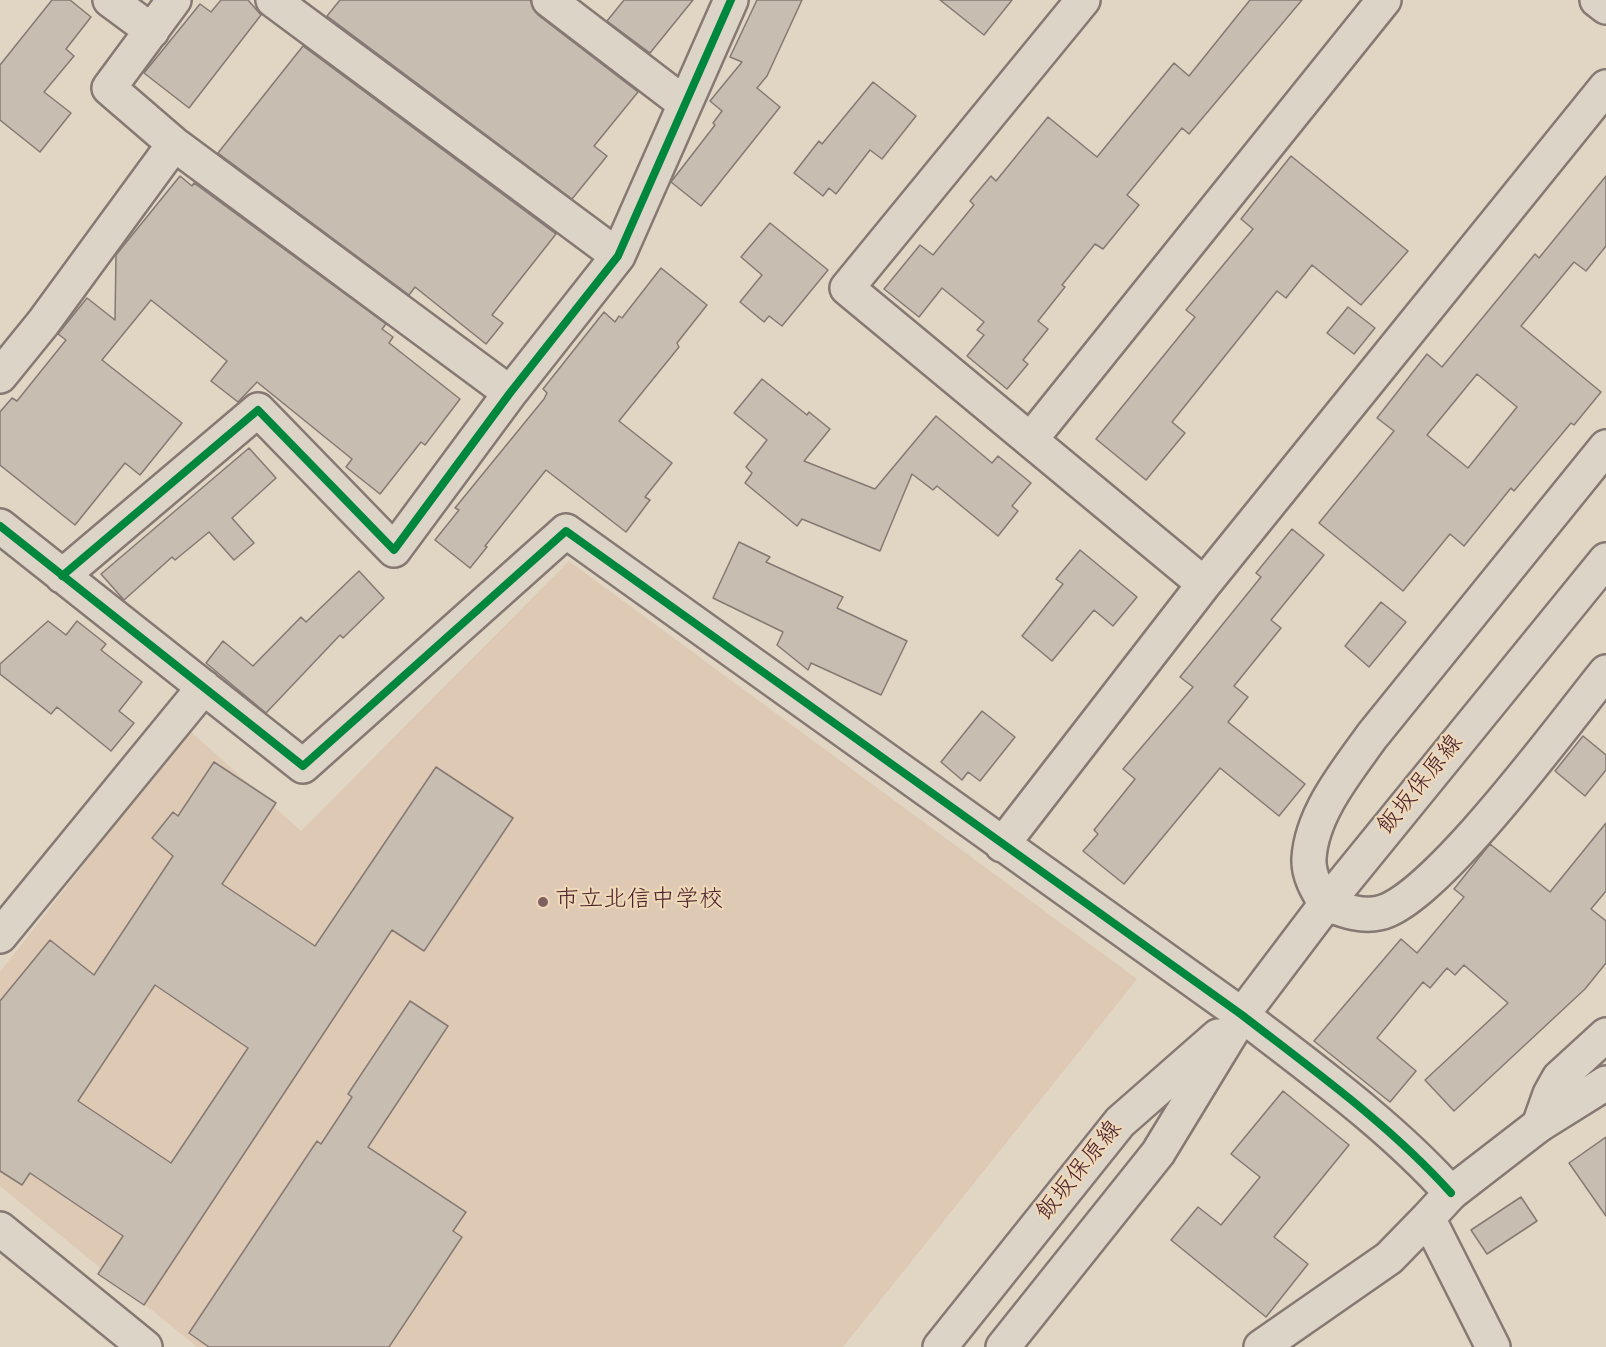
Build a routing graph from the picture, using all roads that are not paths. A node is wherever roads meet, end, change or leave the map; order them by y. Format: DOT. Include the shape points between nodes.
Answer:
graph roads {
  1 [pos="110,0"];
  2 [pos="174,0"];
  3 [pos="273,0"];
  4 [pos="549,0"];
  5 [pos="731,0"];
  6 [pos="1083,0"];
  7 [pos="1384,0"];
  8 [pos="1597,0"];
  9 [pos="1606,8"];
  10 [pos="152,31"];
  11 [pos="1606,87"];
  12 [pos="685,104"];
  13 [pos="174,144"];
  14 [pos="618,256"];
  15 [pos="0,376"];
  16 [pos="510,393"];
  17 [pos="1031,439"];
  18 [pos="1606,447"];
  19 [pos="0,526"];
  20 [pos="1606,560"];
  21 [pos="62,576"];
  22 [pos="1204,584"];
  23 [pos="1606,672"];
  24 [pos="204,687"];
  25 [pos="1002,845"];
  26 [pos="1326,904"];
  27 [pos="0,936"];
  28 [pos="1242,1015"];
  29 [pos="1606,1035"];
  30 [pos="1606,1083"];
  31 [pos="1539,1125"];
  32 [pos="1451,1192"];
  33 [pos="1428,1218"];
  34 [pos="0,1229"];
  35 [pos="145,1347"];
  36 [pos="940,1347"];
  37 [pos="1003,1347"];
  38 [pos="1261,1347"];
  39 [pos="1492,1347"];
  1 -- 10 [label="street"];
  2 -- 10 [label="street"];
  3 -- 14 [label="street"];
  4 -- 12 [label="street"];
  5 -- 12 [label="street"];
  6 -- 17 [label="street" via="848,288"];
  7 -- 17 [label="street"];
  8 -- 9 [label="street"];
  10 -- 13 [label="street" via="109,88"];
  11 -- 22 [label="street"];
  12 -- 14 [label="street"];
  13 -- 15 [label="street"];
  13 -- 16 [label="street"];
  14 -- 16 [label="street"];
  16 -- 21 [label="street" via="394,550 258,410"];
  17 -- 22 [label="street"];
  18 -- 26 [label="street" via="1343,777 1313,837 1309,859 1316,888"];
  19 -- 21 [label="street"];
  20 -- 26 [label="street, 飯坂保原線"];
  21 -- 24 [label="street"];
  22 -- 25 [label="street"];
  23 -- 26 [label="street" via="1476,831 1420,890 1381,913 1365,915"];
  24 -- 25 [label="street" via="303,766 566,531"];
  24 -- 27 [label="street"];
  25 -- 28 [label="street"];
  26 -- 28 [label="street, 飯坂保原線"];
  28 -- 32 [label="street" via="1335,1087"];
  28 -- 36 [label="street, 飯坂保原線" via="1120,1122"];
  28 -- 37 [label="street, 飯坂保原線" via="1158,1153"];
  29 -- 31 [label="street" via="1559,1078"];
  30 -- 31 [label="street"];
  31 -- 32 [label="street"];
  32 -- 33 [label="street"];
  33 -- 38 [label="street" via="1389,1258"];
  33 -- 39 [label="street"];
  34 -- 35 [label="street"];
}
